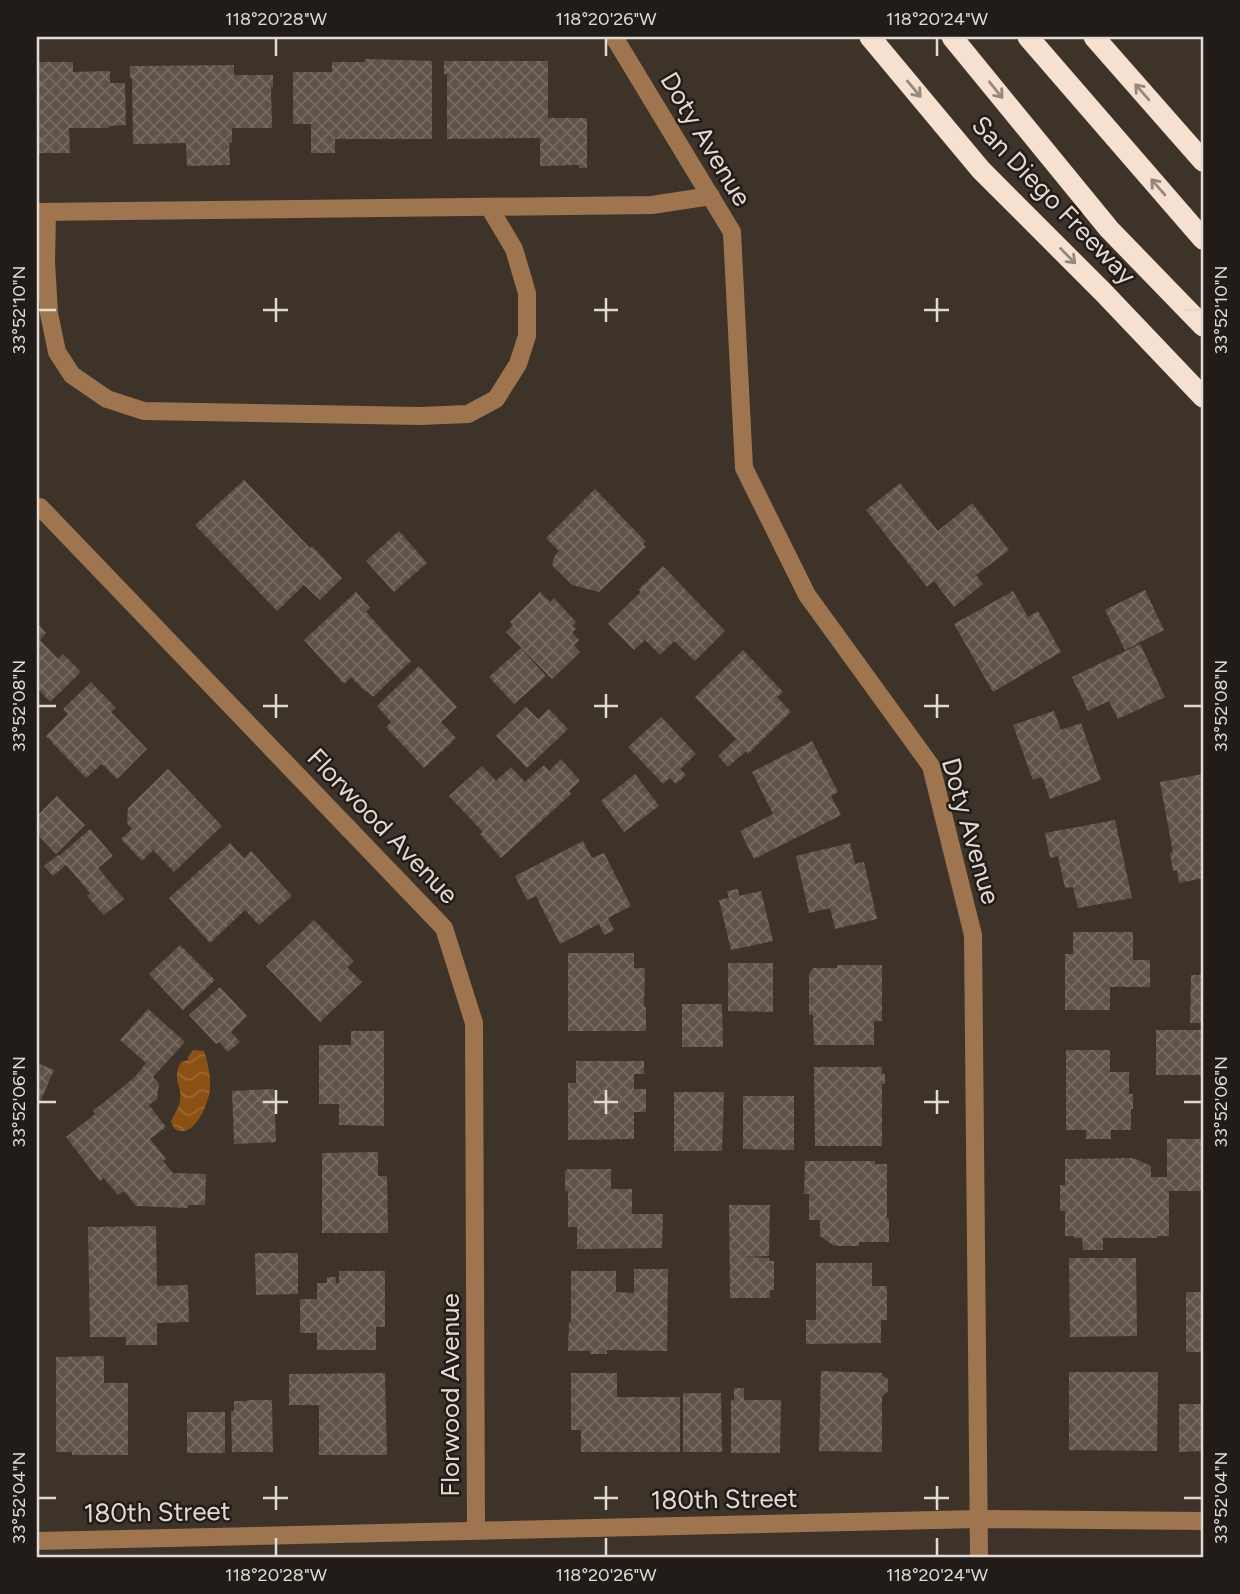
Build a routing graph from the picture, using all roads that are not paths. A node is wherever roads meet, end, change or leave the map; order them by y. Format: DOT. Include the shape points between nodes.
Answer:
graph roads {
  1 [pos="614,37"];
  2 [pos="870,37"];
  3 [pos="952,37"];
  4 [pos="1028,37"];
  5 [pos="1094,37"];
  6 [pos="1203,161"];
  7 [pos="711,196"];
  8 [pos="489,207"];
  9 [pos="42,212"];
  10 [pos="1203,239"];
  11 [pos="1203,326"];
  12 [pos="1203,397"];
  13 [pos="37,507"];
  14 [pos="979,1519"];
  15 [pos="1203,1521"];
  16 [pos="476,1530"];
  17 [pos="37,1542"];
  18 [pos="979,1557"];
  1 -- 7 [label="street, Doty Avenue"];
  2 -- 12 [label="highway, San Diego Freeway, one-way" via="981,170"];
  3 -- 11 [label="highway, one-way" via="1109,229"];
  10 -- 4 [label="highway, one-way"];
  6 -- 5 [label="highway, one-way"];
  7 -- 8 [label="street" via="652,205"];
  7 -- 14 [label="street, Doty Avenue" via="732,232 744,468 807,595 931,766 974,935"];
  8 -- 9 [label="street"];
  8 -- 9 [label="street" via="514,249 527,293 527,337 518,364 496,399 468,414 420,416 144,411 107,399 72,375 57,352 49,313"];
  13 -- 16 [label="street, Florwood Avenue" via="444,928 474,1023"];
  14 -- 15 [label="street, 180th Street"];
  14 -- 16 [label="street, 180th Street"];
  14 -- 18 [label="street, Doty Avenue"];
  16 -- 17 [label="street, 180th Street"];
}
